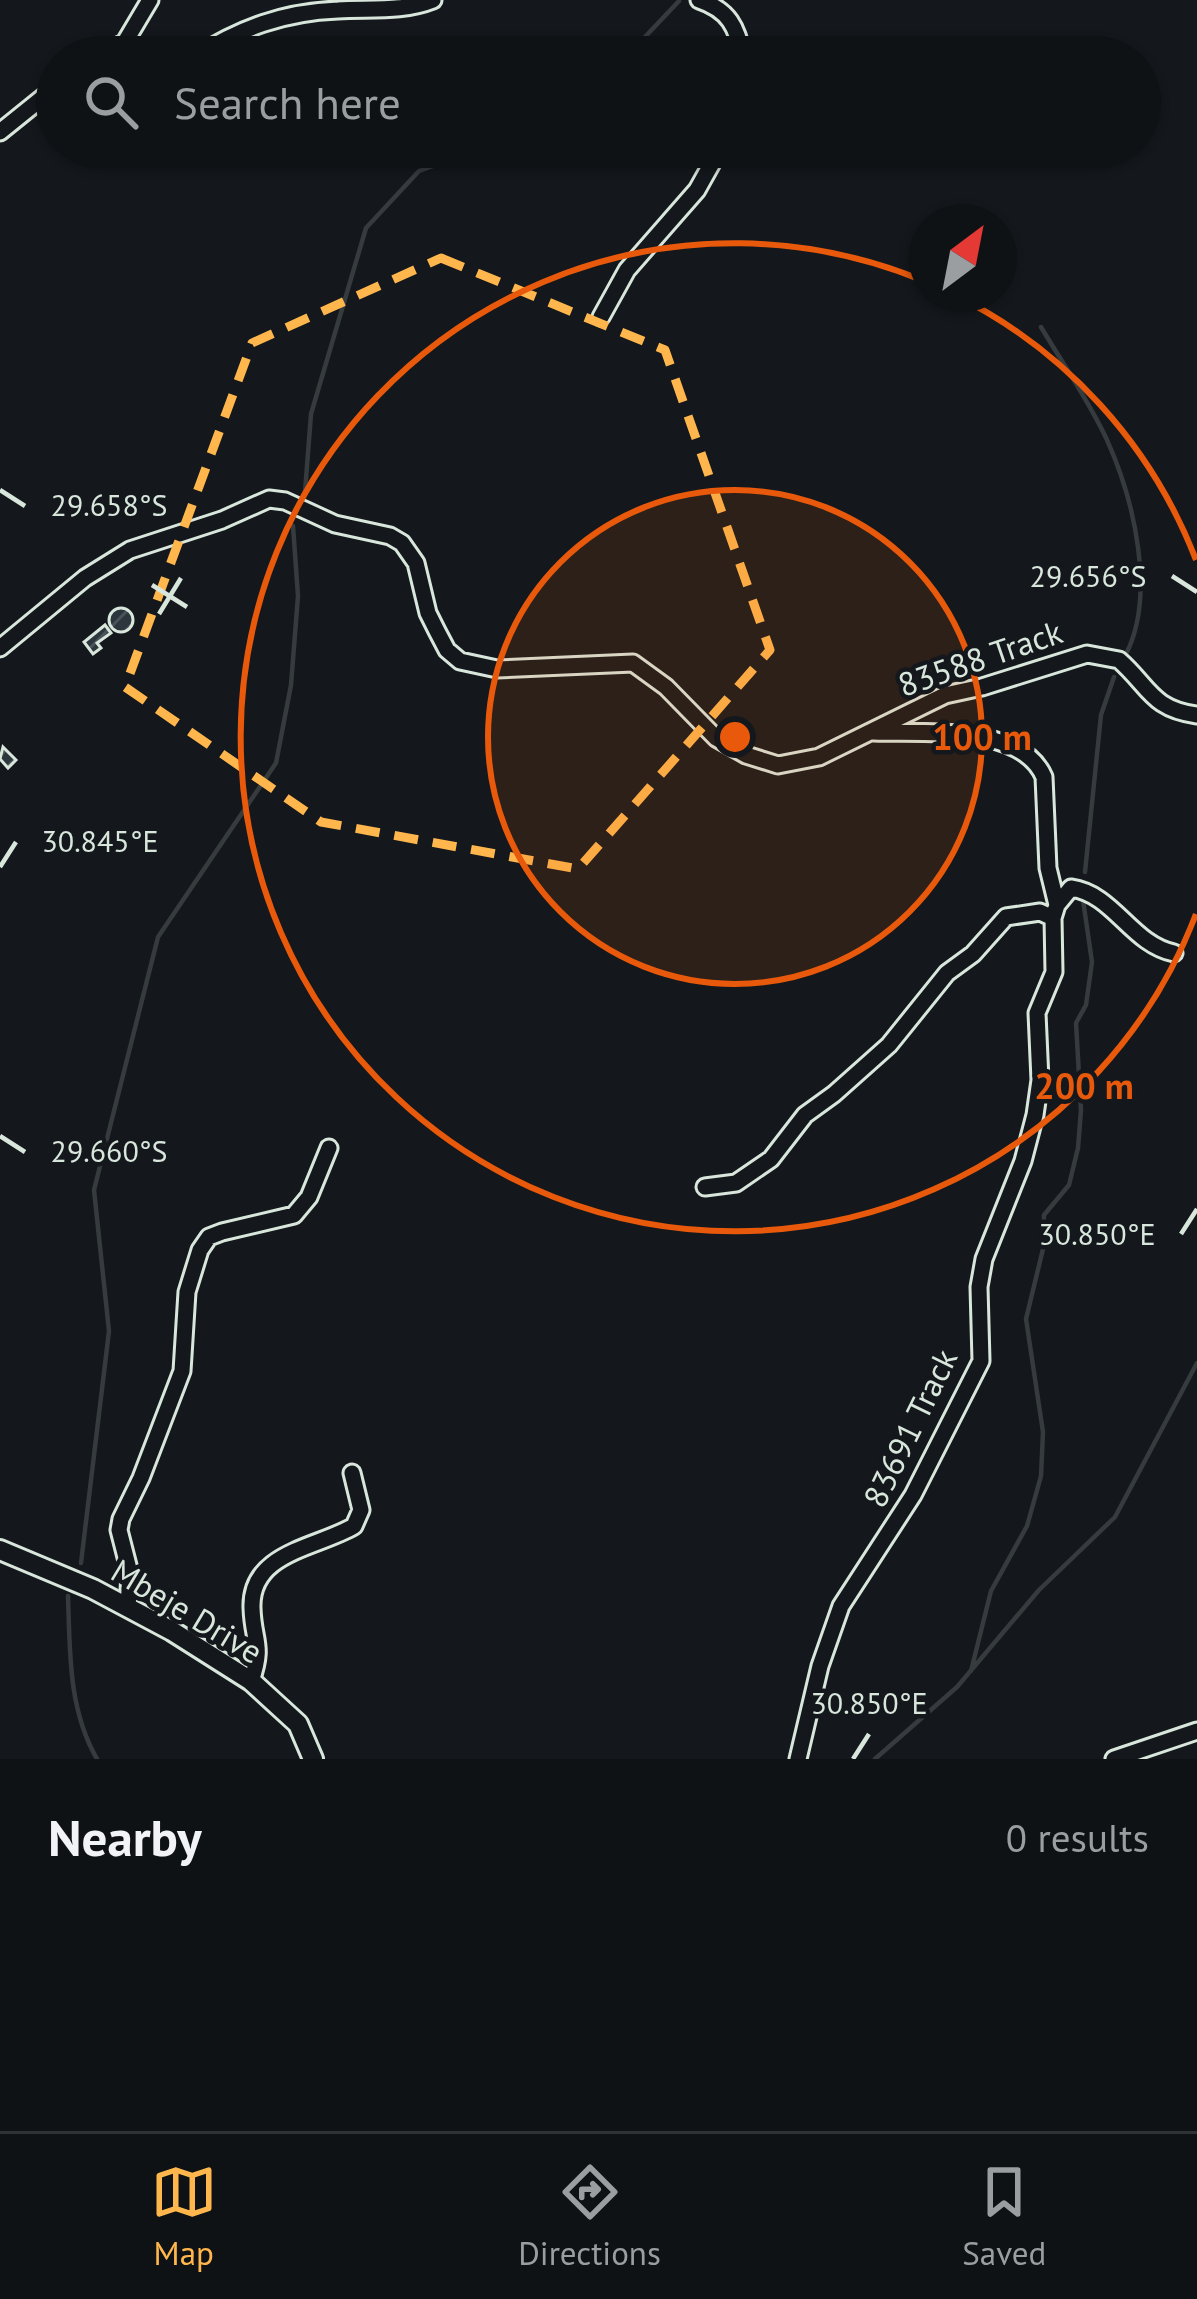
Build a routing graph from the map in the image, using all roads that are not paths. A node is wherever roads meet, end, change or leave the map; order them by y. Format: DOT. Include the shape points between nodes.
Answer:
graph roads {
  1 [pos="150,0"];
  2 [pos="433,0"];
  3 [pos="699,0"];
  4 [pos="133,36"];
  5 [pos="227,36"];
  6 [pos="739,36"];
  7 [pos="36,103"];
  8 [pos="0,133"];
  9 [pos="709,168"];
  10 [pos="601,317"];
  11 [pos="0,648"];
  12 [pos="1197,715"];
  13 [pos="872,732"];
  14 [pos="1055,912"];
  15 [pos="1174,952"];
  16 [pos="329,1148"];
  17 [pos="704,1187"];
  18 [pos="352,1473"];
  19 [pos="0,1550"];
  20 [pos="128,1608"];
  21 [pos="251,1681"];
  22 [pos="1197,1731"];
  23 [pos="314,1759"];
  24 [pos="798,1759"];
  25 [pos="1114,1759"];
  1 -- 4 [label="street"];
  2 -- 5 [label="street" via="260,22"];
  3 -- 6 [label="street" via="728,15"];
  7 -- 8 [label="street"];
  9 -- 10 [label="street" via="627,270"];
  11 -- 13 [label="street, 83588 Track" via="130,550 269,499 402,543 436,631 460,661 497,669 633,663 716,738 778,764 819,758"];
  12 -- 13 [label="street, 83588 Track" via="1161,704 1119,660 1087,654 926,701"];
  13 -- 14 [label="street, 83691 Track" via="1005,742 1039,764"];
  14 -- 15 [label="street" via="1070,889 1089,891 1150,945"];
  14 -- 17 [label="street" via="1006,917 947,973 889,1046 805,1114 771,1159 736,1183"];
  14 -- 24 [label="street, 83691 Track" via="1054,972 1036,1012 1035,1115 979,1287 981,1361 904,1512 841,1606"];
  16 -- 20 [label="street" via="294,1214 222,1232 200,1250 182,1371 121,1520"];
  18 -- 21 [label="street" via="361,1510 354,1526 274,1561 256,1580 260,1647"];
  19 -- 20 [label="street, Mbeje Drive"];
  20 -- 21 [label="street, Mbeje Drive"];
  21 -- 23 [label="street, Mbeje Drive" via="298,1724"];
  22 -- 25 [label="street"];
}
